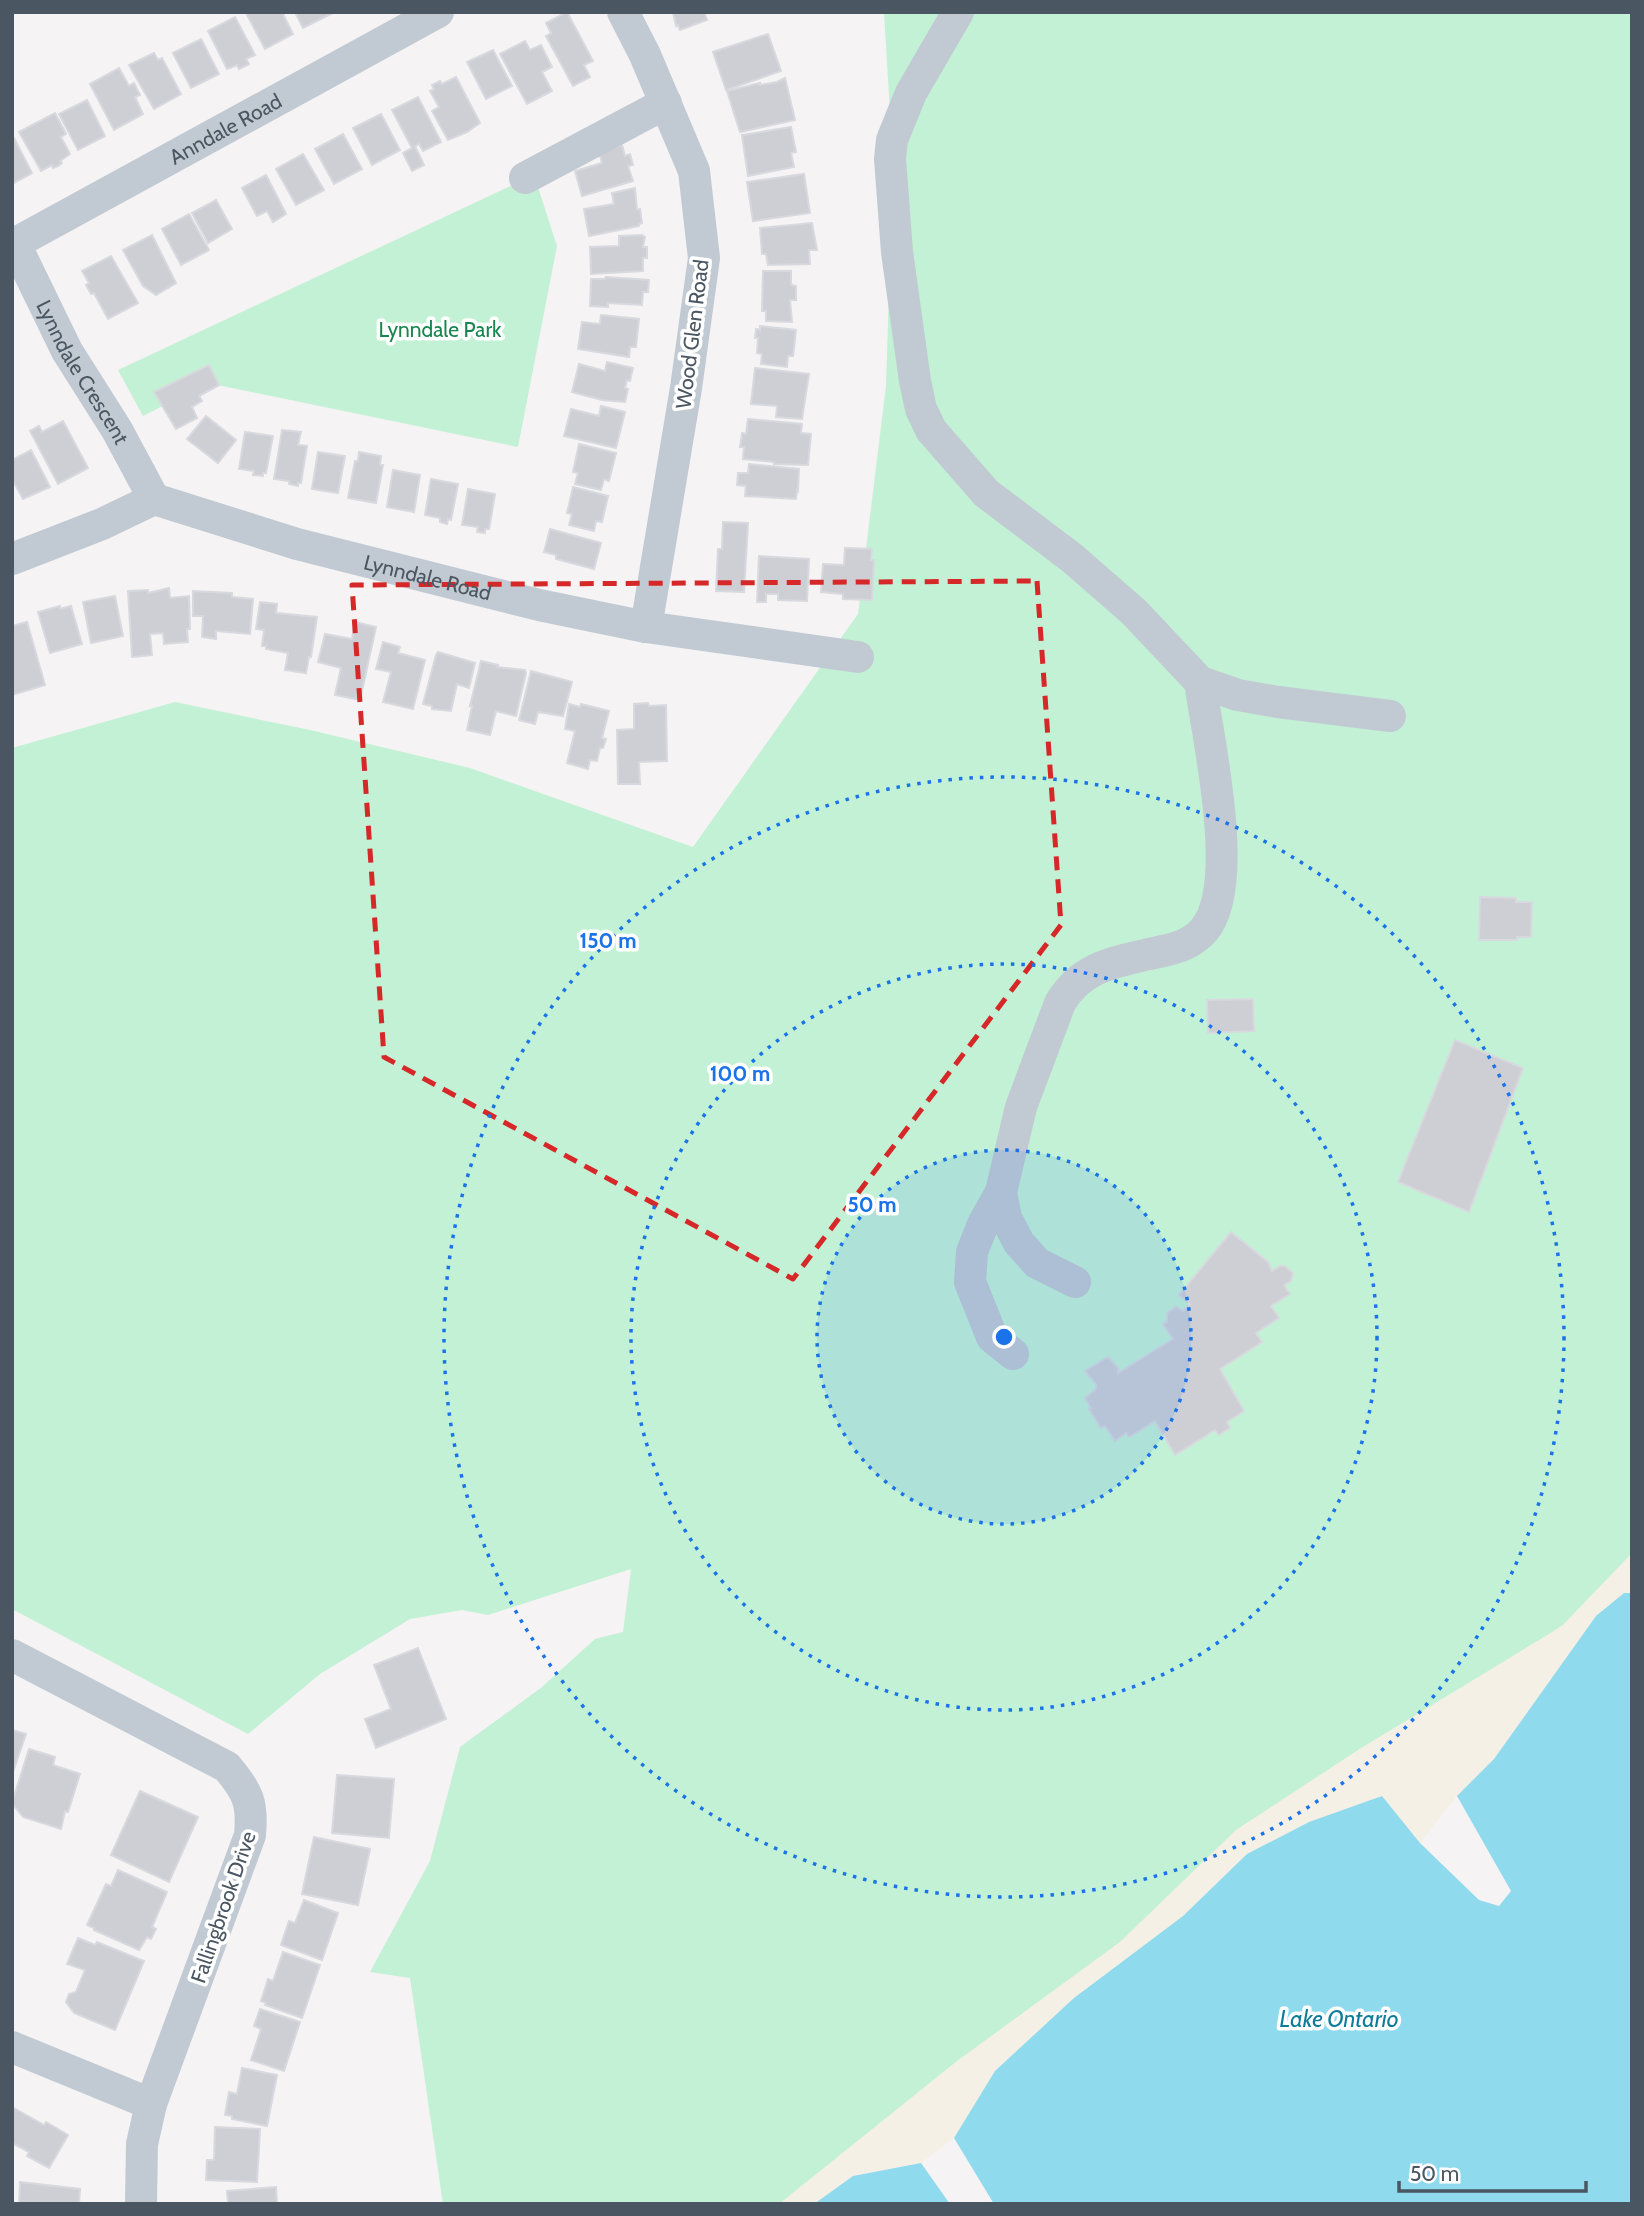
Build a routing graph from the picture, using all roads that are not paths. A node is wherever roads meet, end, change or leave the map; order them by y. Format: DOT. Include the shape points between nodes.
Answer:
graph roads {
  1 [pos="439,12"];
  2 [pos="623,12"];
  3 [pos="958,12"];
  4 [pos="666,103"];
  5 [pos="525,178"];
  6 [pos="14,245"];
  7 [pos="154,499"];
  8 [pos="12,559"];
  9 [pos="646,627"];
  10 [pos="858,657"];
  11 [pos="1200,682"];
  12 [pos="1390,716"];
  13 [pos="1001,1192"];
  14 [pos="1075,1282"];
  15 [pos="1013,1354"];
  16 [pos="12,1655"];
  17 [pos="12,2046"];
  18 [pos="151,2104"];
  19 [pos="141,2204"];
  1 -- 6 [label="street, Anndale Road"];
  2 -- 4 [label="street, Wood Glen Road"];
  3 -- 11 [label="street" via="911,93 892,140 890,159 897,252 921,409 931,430 986,492 1134,612"];
  4 -- 5 [label="street"];
  4 -- 9 [label="street, Wood Glen Road" via="694,171 704,258"];
  6 -- 7 [label="street, Lynndale Crescent" via="67,351"];
  7 -- 8 [label="street"];
  7 -- 9 [label="street, Lynndale Road" via="297,544"];
  9 -- 10 [label="street, Lynndale Road"];
  11 -- 12 [label="street" via="1238,695"];
  11 -- 13 [label="street" via="1222,847 1213,917 1191,942 1097,968 1069,988 1021,1107"];
  13 -- 14 [label="street" via="1006,1218 1019,1243 1037,1263"];
  13 -- 15 [label="street" via="972,1252 970,1282 992,1337"];
  16 -- 18 [label="street, Fallingbrook Drive" via="227,1767 242,1785 252,1810 247,1847"];
  17 -- 18 [label="street"];
  18 -- 19 [label="street, Fallingbrook Drive" via="142,2144"];
}
